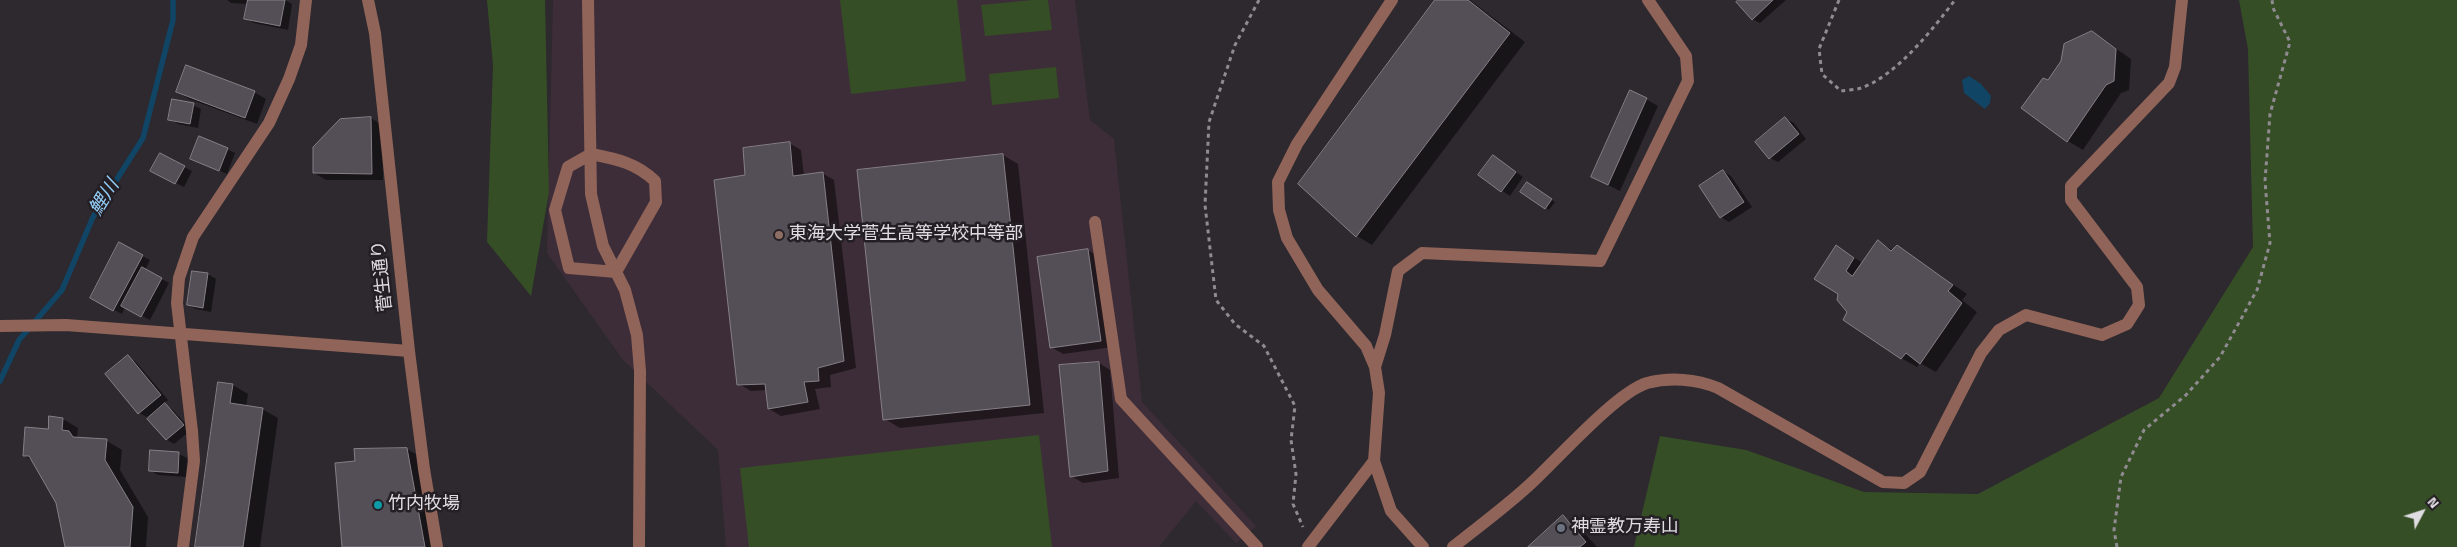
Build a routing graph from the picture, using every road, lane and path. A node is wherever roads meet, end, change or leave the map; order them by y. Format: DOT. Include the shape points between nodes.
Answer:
graph roads {
  1 [pos="306,0"];
  2 [pos="368,0"];
  3 [pos="588,0"];
  4 [pos="1259,0"];
  5 [pos="1392,0"];
  6 [pos="1648,0"];
  7 [pos="1839,0"];
  8 [pos="1955,0"];
  9 [pos="2182,0"];
  10 [pos="2272,0"];
  11 [pos="591,154"];
  12 [pos="1095,222"];
  13 [pos="616,272"];
  14 [pos="0,326"];
  15 [pos="180,336"];
  16 [pos="409,351"];
  17 [pos="1375,367"];
  18 [pos="1374,461"];
  19 [pos="1304,531"];
  20 [pos="183,547"];
  21 [pos="437,547"];
  22 [pos="639,547"];
  23 [pos="1257,547"];
  24 [pos="1308,547"];
  25 [pos="1423,547"];
  26 [pos="1453,547"];
  27 [pos="2117,547"];
  1 -- 15 [label="street" via="301,45 269,123 193,237 179,278"];
  2 -- 16 [label="street, 菅生通り"];
  3 -- 11 [label="street"];
  4 -- 19 [label="path" via="1235,45 1208,122 1206,205 1216,300 1235,324 1264,346 1294,406 1291,440 1296,474 1293,504"];
  5 -- 17 [label="street" via="1297,144 1278,182 1287,238 1318,290 1366,346"];
  6 -- 17 [label="street" via="1686,56 1688,81 1600,262 1422,253 1398,271"];
  7 -- 8 [label="path" via="1819,49 1822,74 1841,91 1861,88 1890,71 1934,28"];
  9 -- 26 [label="street" via="2175,67 2169,83 2071,186 2071,200 2137,287 2139,305 2127,324 2102,335 2026,315 1999,330 1981,353 1920,472 1904,483 1883,482 1718,388 1699,381 1647,383 1623,396 1526,488"];
  10 -- 27 [label="path" via="2290,42 2270,114 2265,181 2270,243 2257,290 2220,357 2186,395 2144,430 2121,477 2114,530"];
  11 -- 13 [label="street" via="591,194 597,227"];
  11 -- 13 [label="street" via="622,160 644,171 656,182 656,202"];
  11 -- 13 [label="street" via="568,167 555,210 568,268"];
  12 -- 23 [label="street" via="1121,399"];
  13 -- 22 [label="street" via="631,308 639,362"];
  14 -- 15 [label="street" via="66,325"];
  15 -- 16 [label="street"];
  15 -- 20 [label="street" via="194,461"];
  16 -- 21 [label="street, 菅生通り"];
  17 -- 18 [label="street" via="1379,393"];
  18 -- 24 [label="street"];
  18 -- 25 [label="street" via="1391,511"];
}
